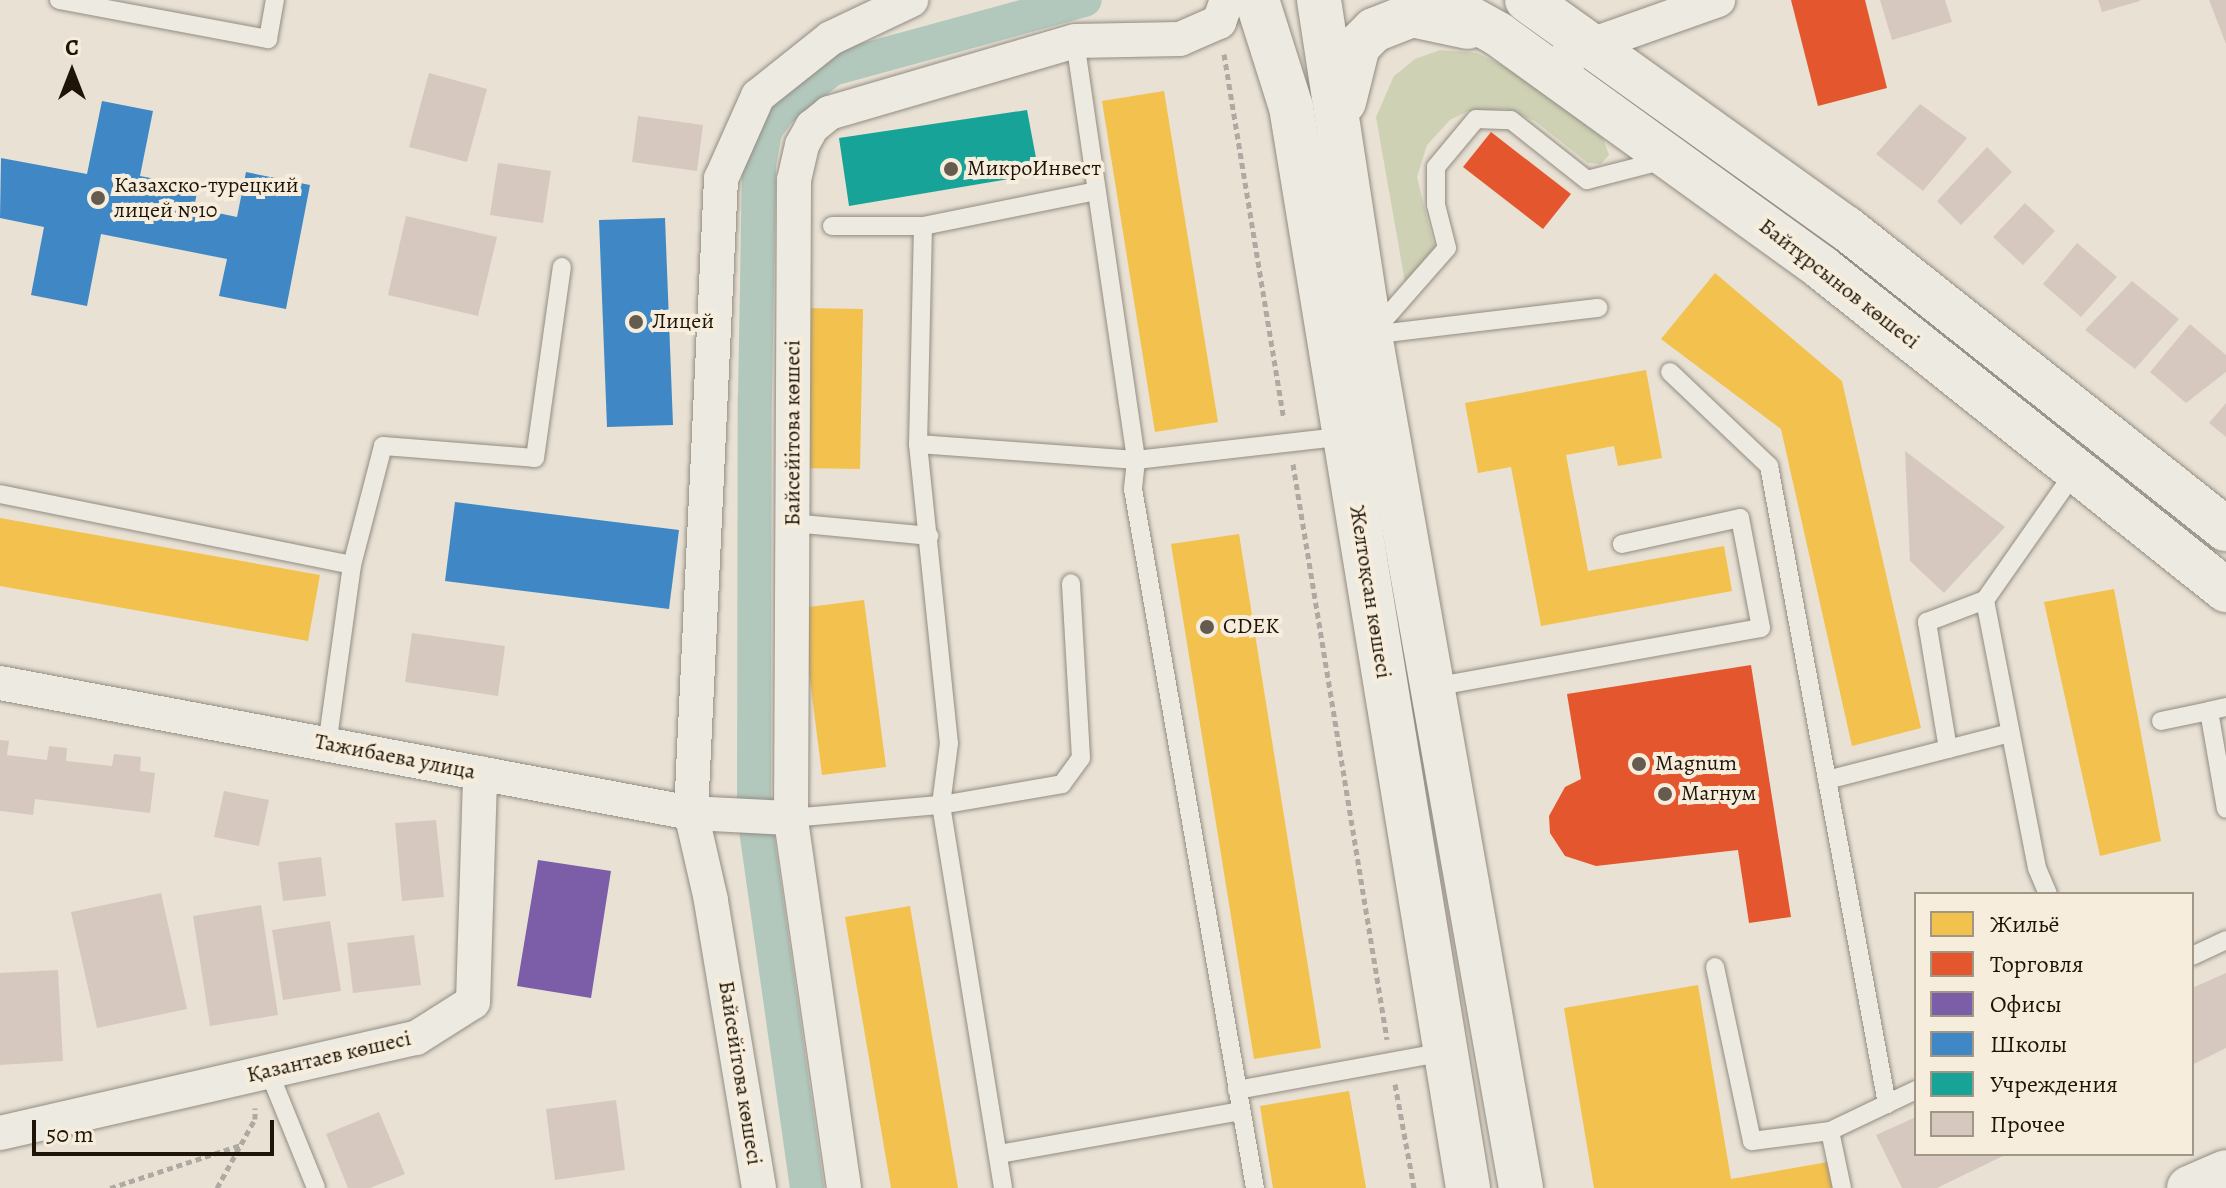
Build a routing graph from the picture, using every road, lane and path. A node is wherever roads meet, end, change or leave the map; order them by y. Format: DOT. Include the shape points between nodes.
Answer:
graph roads {
  1 [pos="59,0"];
  2 [pos="275,0"];
  3 [pos="911,0"];
  4 [pos="1257,0"];
  5 [pos="1319,0"];
  6 [pos="1437,0"];
  7 [pos="1527,0"];
  8 [pos="1718,0"];
  9 [pos="1223,11"];
  10 [pos="1498,34"];
  11 [pos="1075,41"];
  12 [pos="1591,45"];
  13 [pos="1547,69"];
  14 [pos="1342,136"];
  15 [pos="1672,159"];
  16 [pos="1097,191"];
  17 [pos="832,226"];
  18 [pos="923,226"];
  19 [pos="562,267"];
  20 [pos="1598,308"];
  21 [pos="1370,335"];
  22 [pos="1670,372"];
  23 [pos="1387,430"];
  24 [pos="1345,436"];
  25 [pos="1289,443"];
  26 [pos="918,444"];
  27 [pos="1136,460"];
  28 [pos="2076,470"];
  29 [pos="0,494"];
  30 [pos="792,523"];
  31 [pos="2226,529"];
  32 [pos="929,536"];
  33 [pos="1622,544"];
  34 [pos="352,565"];
  35 [pos="1071,583"];
  36 [pos="2226,590"];
  37 [pos="1985,600"];
  38 [pos="0,683"];
  39 [pos="1433,687"];
  40 [pos="2218,709"];
  41 [pos="2161,721"];
  42 [pos="2010,733"];
  43 [pos="327,745"];
  44 [pos="1948,749"];
  45 [pos="480,773"];
  46 [pos="1827,780"];
  47 [pos="941,805"];
  48 [pos="2226,809"];
  49 [pos="691,813"];
  50 [pos="791,818"];
  51 [pos="2047,892"];
  52 [pos="2226,940"];
  53 [pos="2194,955"];
  54 [pos="1715,967"];
  55 [pos="1445,1052"];
  56 [pos="1391,1060"];
  57 [pos="262,1073"];
  58 [pos="1237,1090"];
  59 [pos="1914,1091"];
  60 [pos="1887,1104"];
  61 [pos="1241,1111"];
  62 [pos="1830,1131"];
  63 [pos="0,1133"];
  64 [pos="241,1145"];
  65 [pos="999,1154"];
  66 [pos="2226,1172"];
  67 [pos="110,1188"];
  68 [pos="217,1188"];
  69 [pos="316,1188"];
  70 [pos="759,1188"];
  71 [pos="844,1188"];
  72 [pos="1003,1188"];
  73 [pos="1255,1188"];
  74 [pos="1414,1188"];
  75 [pos="1468,1188"];
  76 [pos="1521,1188"];
  77 [pos="1842,1188"];
  78 [pos="2189,1188"];
  1 -- 2 [label="lane" via="268,39"];
  3 -- 49 [label="street, Байсейітова көшесі" via="831,38 758,96 721,179"];
  4 -- 24 [label="street, Желтоқсан көшесі" via="1291,107"];
  5 -- 14 [label="street, Желтоқсан көшесі"];
  6 -- 10 [label="street, Байтұрсынов көшесі"];
  7 -- 12 [label="street, Байтұрсынов көшесі"];
  8 -- 12 [label="street"];
  9 -- 11 [label="street, Байсейітова көшесі" via="1180,39"];
  9 -- 25 [label="path"];
  10 -- 13 [label="street, Байтұрсынов көшесі"];
  10 -- 14 [label="street" via="1412,15 1374,30 1358,46 1351,65"];
  11 -- 16 [label="lane"];
  11 -- 30 [label="street, Байсейітова көшесі" via="829,113 812,127 794,180"];
  12 -- 13 [label="street"];
  12 -- 31 [label="street, Байтұрсынов көшесі" via="1846,228"];
  13 -- 15 [label="street, Байтұрсынов көшесі"];
  14 -- 21 [label="street, Желтоқсан көшесі"];
  15 -- 21 [label="lane" via="1587,180 1511,120 1476,119 1436,167 1436,205 1447,248"];
  15 -- 28 [label="street, Байтұрсынов көшесі" via="1822,268"];
  16 -- 18 [label="lane"];
  16 -- 27 [label="lane"];
  17 -- 18 [label="lane"];
  18 -- 26 [label="lane"];
  19 -- 34 [label="lane" via="535,458 383,446"];
  20 -- 21 [label="lane"];
  21 -- 23 [label="street, Желтоқсан көшесі"];
  22 -- 46 [label="lane" via="1769,466"];
  23 -- 24 [label="lane"];
  23 -- 39 [label="street, Желтоқсан көшесі"];
  24 -- 25 [label="lane"];
  24 -- 55 [label="street, Желтоқсан көшесі"];
  25 -- 27 [label="lane"];
  25 -- 56 [label="path"];
  26 -- 27 [label="lane"];
  26 -- 32 [label="lane"];
  27 -- 58 [label="lane" via="1133,489"];
  28 -- 36 [label="street, Байтұрсынов көшесі"];
  28 -- 37 [label="lane"];
  29 -- 34 [label="lane"];
  30 -- 32 [label="lane"];
  30 -- 50 [label="street, Байсейітова көшесі"];
  32 -- 47 [label="lane" via="949,743"];
  33 -- 39 [label="lane" via="1740,518 1761,628"];
  34 -- 43 [label="lane"];
  35 -- 47 [label="lane" via="1081,758 1062,784"];
  37 -- 42 [label="lane"];
  37 -- 44 [label="lane" via="1927,622"];
  38 -- 43 [label="street, Тажибаева улица"];
  39 -- 76 [label="street, Желтоқсан көшесі"];
  40 -- 41 [label="lane"];
  40 -- 48 [label="lane"];
  42 -- 44 [label="lane"];
  42 -- 51 [label="lane" via="2037,868"];
  43 -- 45 [label="street, Тажибаева улица"];
  44 -- 46 [label="lane"];
  45 -- 49 [label="street, Тажибаева улица"];
  45 -- 57 [label="street, Қазантаев көшесі" via="473,1002 416,1038"];
  46 -- 60 [label="lane"];
  47 -- 50 [label="lane"];
  47 -- 65 [label="lane"];
  49 -- 50 [label="street, Тажибаева улица"];
  49 -- 70 [label="street, Байсейітова көшесі" via="711,900"];
  50 -- 71 [label="street, Байсейітова көшесі"];
  52 -- 53 [label="lane"];
  54 -- 62 [label="lane" via="1752,1141"];
  55 -- 56 [label="lane"];
  55 -- 75 [label="street, Желтоқсан көшесі"];
  56 -- 58 [label="lane"];
  56 -- 74 [label="path"];
  57 -- 63 [label="street, Қазантаев көшесі"];
  57 -- 64 [label="path" via="255,1119"];
  57 -- 69 [label="lane"];
  58 -- 61 [label="lane"];
  59 -- 60 [label="lane"];
  60 -- 62 [label="lane"];
  61 -- 65 [label="lane"];
  61 -- 73 [label="lane"];
  62 -- 77 [label="lane"];
  64 -- 67 [label="path"];
  64 -- 68 [label="path"];
  65 -- 72 [label="lane"];
  66 -- 78 [label="street"];
}
